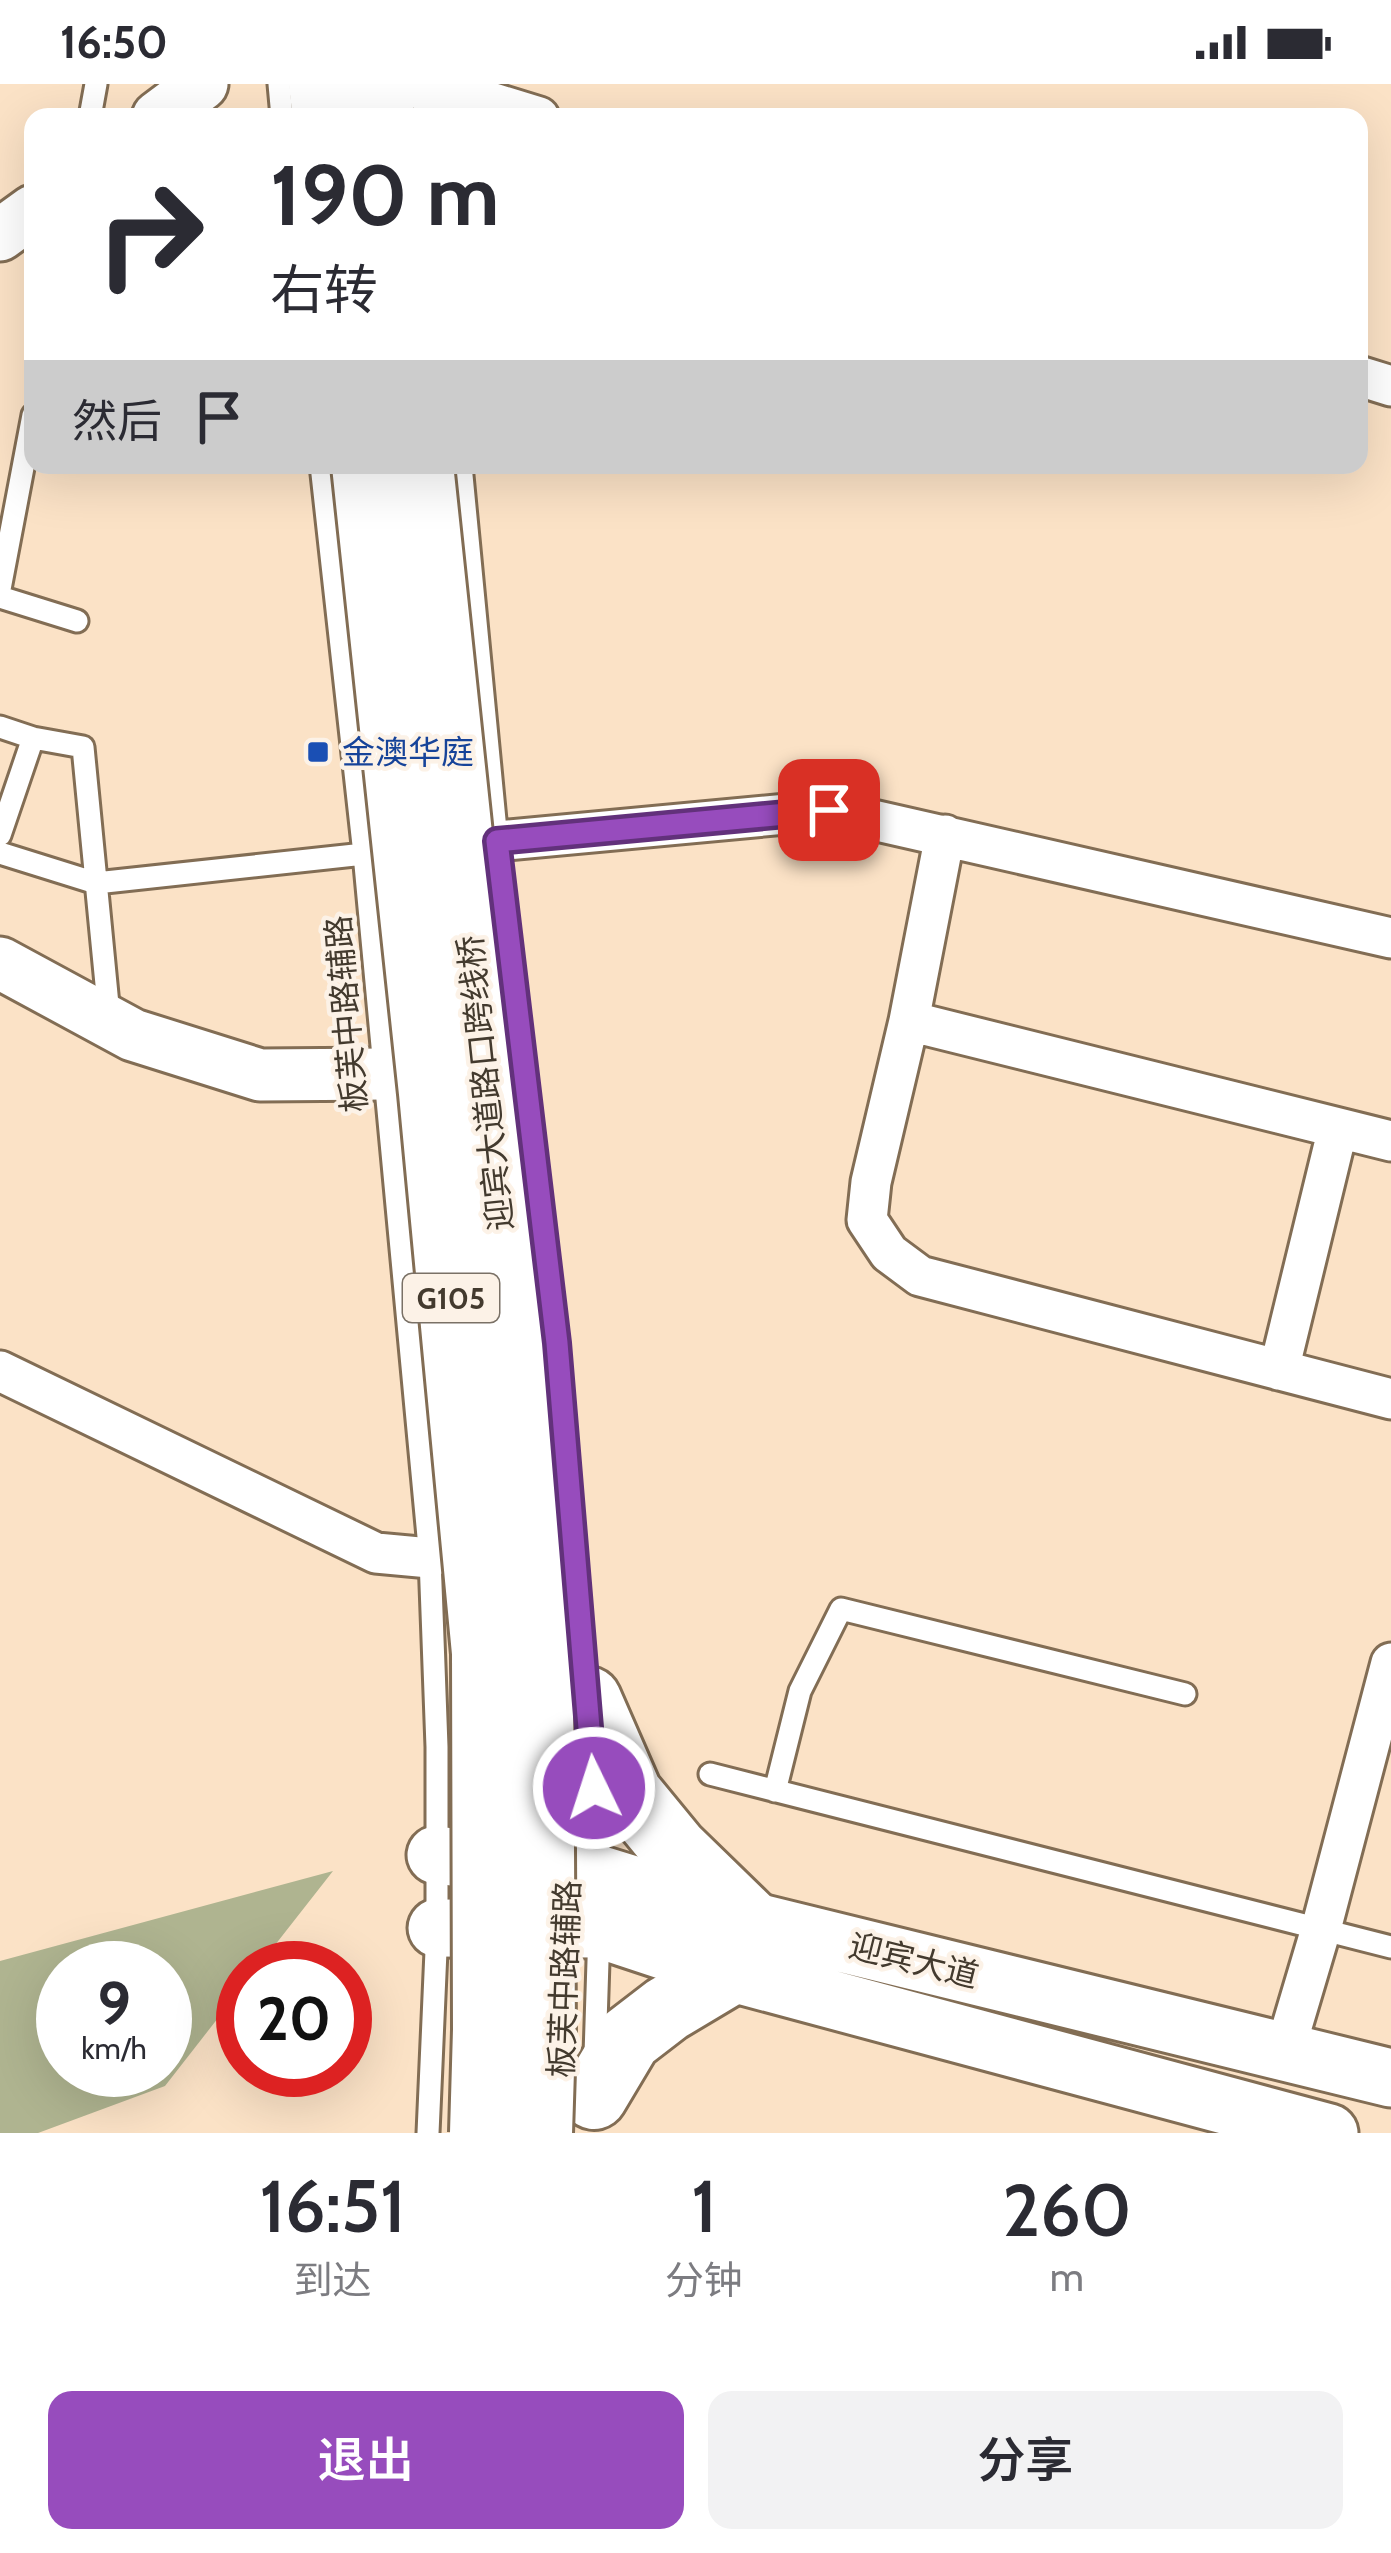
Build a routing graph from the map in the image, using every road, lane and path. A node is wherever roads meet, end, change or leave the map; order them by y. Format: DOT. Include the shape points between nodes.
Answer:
graph roads {
  1 [pos="202,84"];
  2 [pos="407,99"];
  3 [pos="170,108"];
  4 [pos="509,108"];
  5 [pos="24,218"];
  6 [pos="0,236"];
  7 [pos="24,464"];
  8 [pos="322,474"];
  9 [pos="366,474"];
  10 [pos="421,474"];
  11 [pos="462,474"];
  12 [pos="0,593"];
  13 [pos="77,621"];
  14 [pos="0,727"];
  15 [pos="33,738"];
  16 [pos="0,835"];
  17 [pos="946,835"];
  18 [pos="497,841"];
  19 [pos="0,853"];
  20 [pos="364,854"];
  21 [pos="96,883"];
  22 [pos="1391,938"];
  23 [pos="0,963"];
  24 [pos="909,1021"];
  25 [pos="110,1022"];
  26 [pos="386,1074"];
  27 [pos="1338,1128"];
  28 [pos="1391,1141"];
  29 [pos="1279,1370"];
  30 [pos="0,1371"];
  31 [pos="1391,1399"];
  32 [pos="430,1558"];
  33 [pos="1391,1663"];
  34 [pos="1185,1694"];
  35 [pos="588,1700"];
  36 [pos="710,1774"];
  37 [pos="775,1791"];
  38 [pos="436,1855"];
  39 [pos="600,1902"];
  40 [pos="436,1928"];
  41 [pos="1322,1929"];
  42 [pos="738,1946"];
  43 [pos="1391,1947"];
  44 [pos="1285,2050"];
  45 [pos="1391,2078"];
  46 [pos="575,2115"];
  47 [pos="428,2133"];
  48 [pos="483,2133"];
  49 [pos="1329,2133"];
  1 -- 3 [label="street"];
  2 -- 4 [label="street" via="461,93"];
  5 -- 6 [label="street"];
  7 -- 12 [label="lane"];
  8 -- 20 [label="lane, 板芙中路辅路 / G105"];
  9 -- 48 [label="highway, 迎宾大道路口跨线桥 / G105, bridge" via="484,1653"];
  10 -- 46 [label="highway, 迎宾大道路口跨线桥 / G105, bridge" via="540,1660 542,2038"];
  11 -- 18 [label="lane, 板芙中路辅路 / G105"];
  12 -- 13 [label="lane"];
  14 -- 15 [label="lane"];
  15 -- 16 [label="lane"];
  15 -- 21 [label="lane" via="82,747"];
  17 -- 18 [label="street" via="829,810"];
  17 -- 22 [label="street"];
  17 -- 24 [label="street"];
  18 -- 35 [label="lane, 板芙中路辅路 / G105" via="557,1343"];
  19 -- 21 [label="lane"];
  20 -- 21 [label="lane"];
  20 -- 26 [label="lane, 板芙中路辅路 / G105"];
  21 -- 25 [label="lane"];
  23 -- 25 [label="street"];
  24 -- 27 [label="street"];
  24 -- 29 [label="street" via="867,1220 889,1253 920,1276"];
  25 -- 26 [label="street" via="260,1075"];
  26 -- 32 [label="lane, 板芙中路辅路 / G105"];
  27 -- 28 [label="street"];
  27 -- 29 [label="street"];
  29 -- 31 [label="street"];
  30 -- 32 [label="street" via="376,1552"];
  32 -- 38 [label="lane, 板芙中路辅路 / G105"];
  33 -- 41 [label="street"];
  34 -- 37 [label="lane" via="841,1609 800,1690"];
  35 -- 39 [label="lane, 板芙中路辅路 / G105"];
  35 -- 42 [label="highway" via="629,1794"];
  36 -- 37 [label="lane"];
  37 -- 41 [label="lane"];
  38 -- 39 [label="main road, 迎宾大道"];
  38 -- 40 [label="lane, 板芙中路辅路 / G105"];
  39 -- 40 [label="main road, 迎宾大道"];
  39 -- 42 [label="main road, 迎宾大道"];
  39 -- 46 [label="lane, 板芙中路辅路 / G105"];
  40 -- 47 [label="lane, 板芙中路辅路 / G105"];
  41 -- 43 [label="lane"];
  41 -- 44 [label="street"];
  42 -- 44 [label="main road, 迎宾大道"];
  42 -- 46 [label="highway" via="628,2039"];
  42 -- 49 [label="main road, 迎宾大道"];
  44 -- 45 [label="main road, 迎宾大道"];
}
